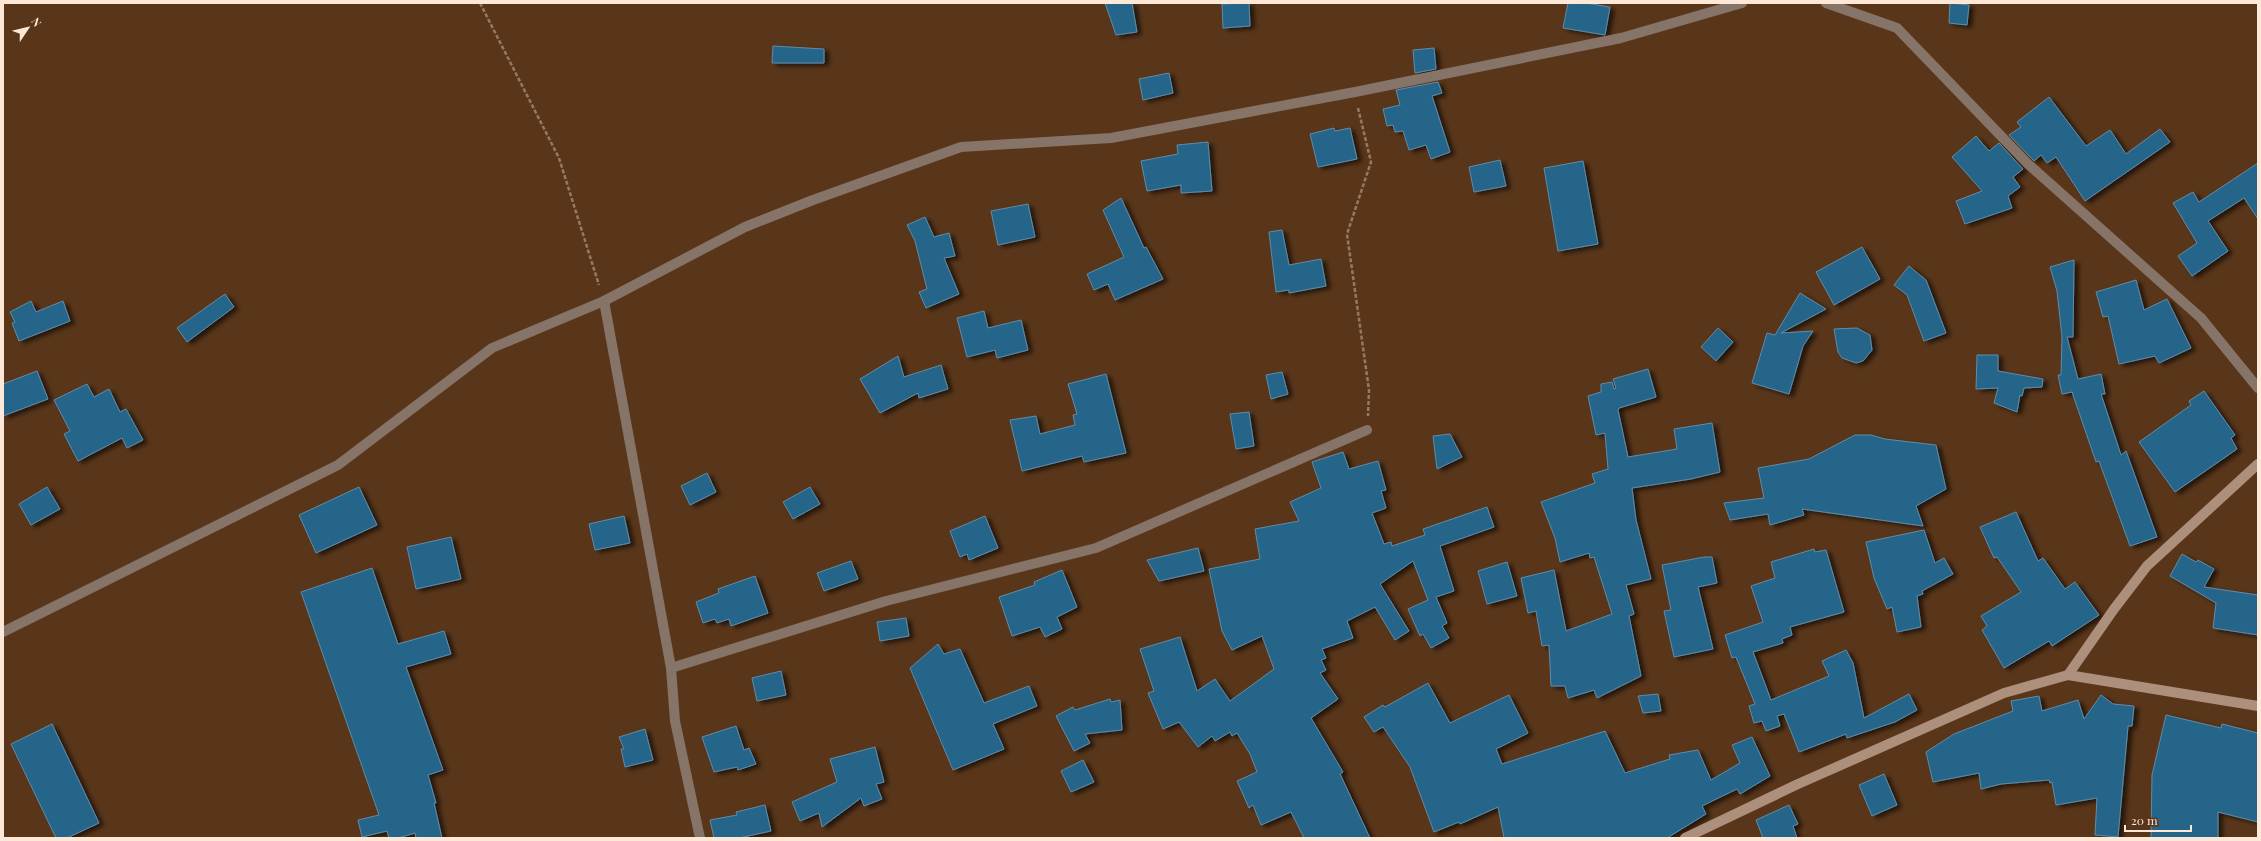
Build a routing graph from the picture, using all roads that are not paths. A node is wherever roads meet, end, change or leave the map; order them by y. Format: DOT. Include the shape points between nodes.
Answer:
graph roads {
  1 [pos="1742,3"];
  2 [pos="1826,3"];
  3 [pos="604,301"];
  4 [pos="2258,388"];
  5 [pos="1367,430"];
  6 [pos="2258,464"];
  7 [pos="3,632"];
  8 [pos="671,668"];
  9 [pos="2068,675"];
  10 [pos="2258,706"];
  11 [pos="700,838"];
  12 [pos="1685,838"];
  1 -- 3 [label="street" via="1621,38 1111,138 960,147 745,227"];
  2 -- 4 [label="street" via="1897,28 2028,164 2201,318"];
  3 -- 7 [label="street" via="492,348 338,465"];
  3 -- 8 [label="street"];
  5 -- 8 [label="street" via="1096,548 886,601"];
  6 -- 9 [label="main road" via="2147,566"];
  8 -- 11 [label="street" via="675,720"];
  9 -- 10 [label="main road"];
  9 -- 12 [label="main road" via="2004,694 1798,784"];
}
